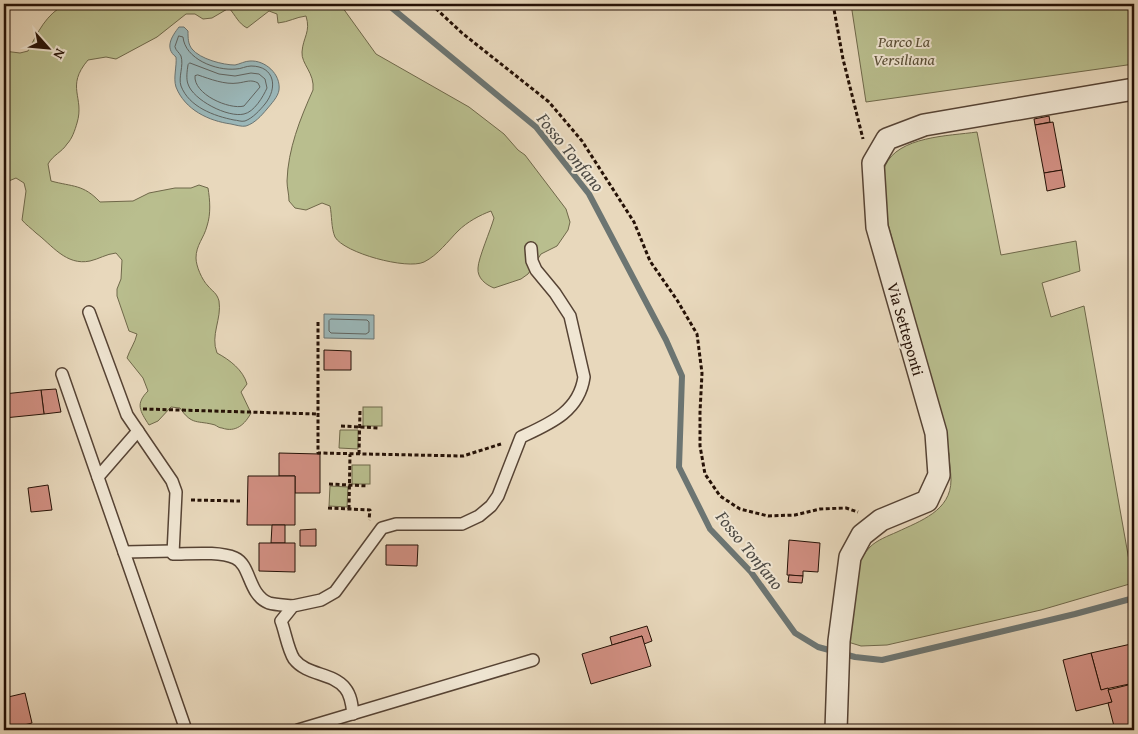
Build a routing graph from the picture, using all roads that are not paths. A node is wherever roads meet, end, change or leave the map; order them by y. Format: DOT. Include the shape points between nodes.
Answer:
graph roads {
  1 [pos="1134,89"];
  2 [pos="531,248"];
  3 [pos="88,312"];
  4 [pos="62,374"];
  5 [pos="138,431"];
  6 [pos="98,477"];
  7 [pos="173,550"];
  8 [pos="124,552"];
  9 [pos="268,603"];
  10 [pos="293,606"];
  11 [pos="281,621"];
  12 [pos="532,660"];
  13 [pos="353,714"];
  14 [pos="186,730"];
  15 [pos="298,730"];
  16 [pos="836,730"];
  1 -- 16 [label="street, Via Setteponti" via="924,124 887,139 874,163 877,227 936,433 939,475 927,501 881,520 862,535 850,557 840,641"];
  2 -- 10 [label="lane" via="536,270 570,316 584,377 574,403 549,424 521,437 498,496 479,516 462,524 396,524 382,528 335,592 321,600"];
  3 -- 5 [label="lane" via="125,409"];
  4 -- 6 [label="lane"];
  5 -- 6 [label="lane"];
  5 -- 7 [label="lane" via="176,492"];
  6 -- 8 [label="lane"];
  7 -- 8 [label="lane"];
  7 -- 9 [label="lane" via="173,554 236,558 243,563 253,589"];
  8 -- 14 [label="lane"];
  9 -- 10 [label="lane"];
  9 -- 11 [label="lane"];
  10 -- 11 [label="lane"];
  11 -- 13 [label="lane" via="294,658 304,669 345,687"];
  12 -- 13 [label="lane"];
  13 -- 15 [label="lane"];
}
